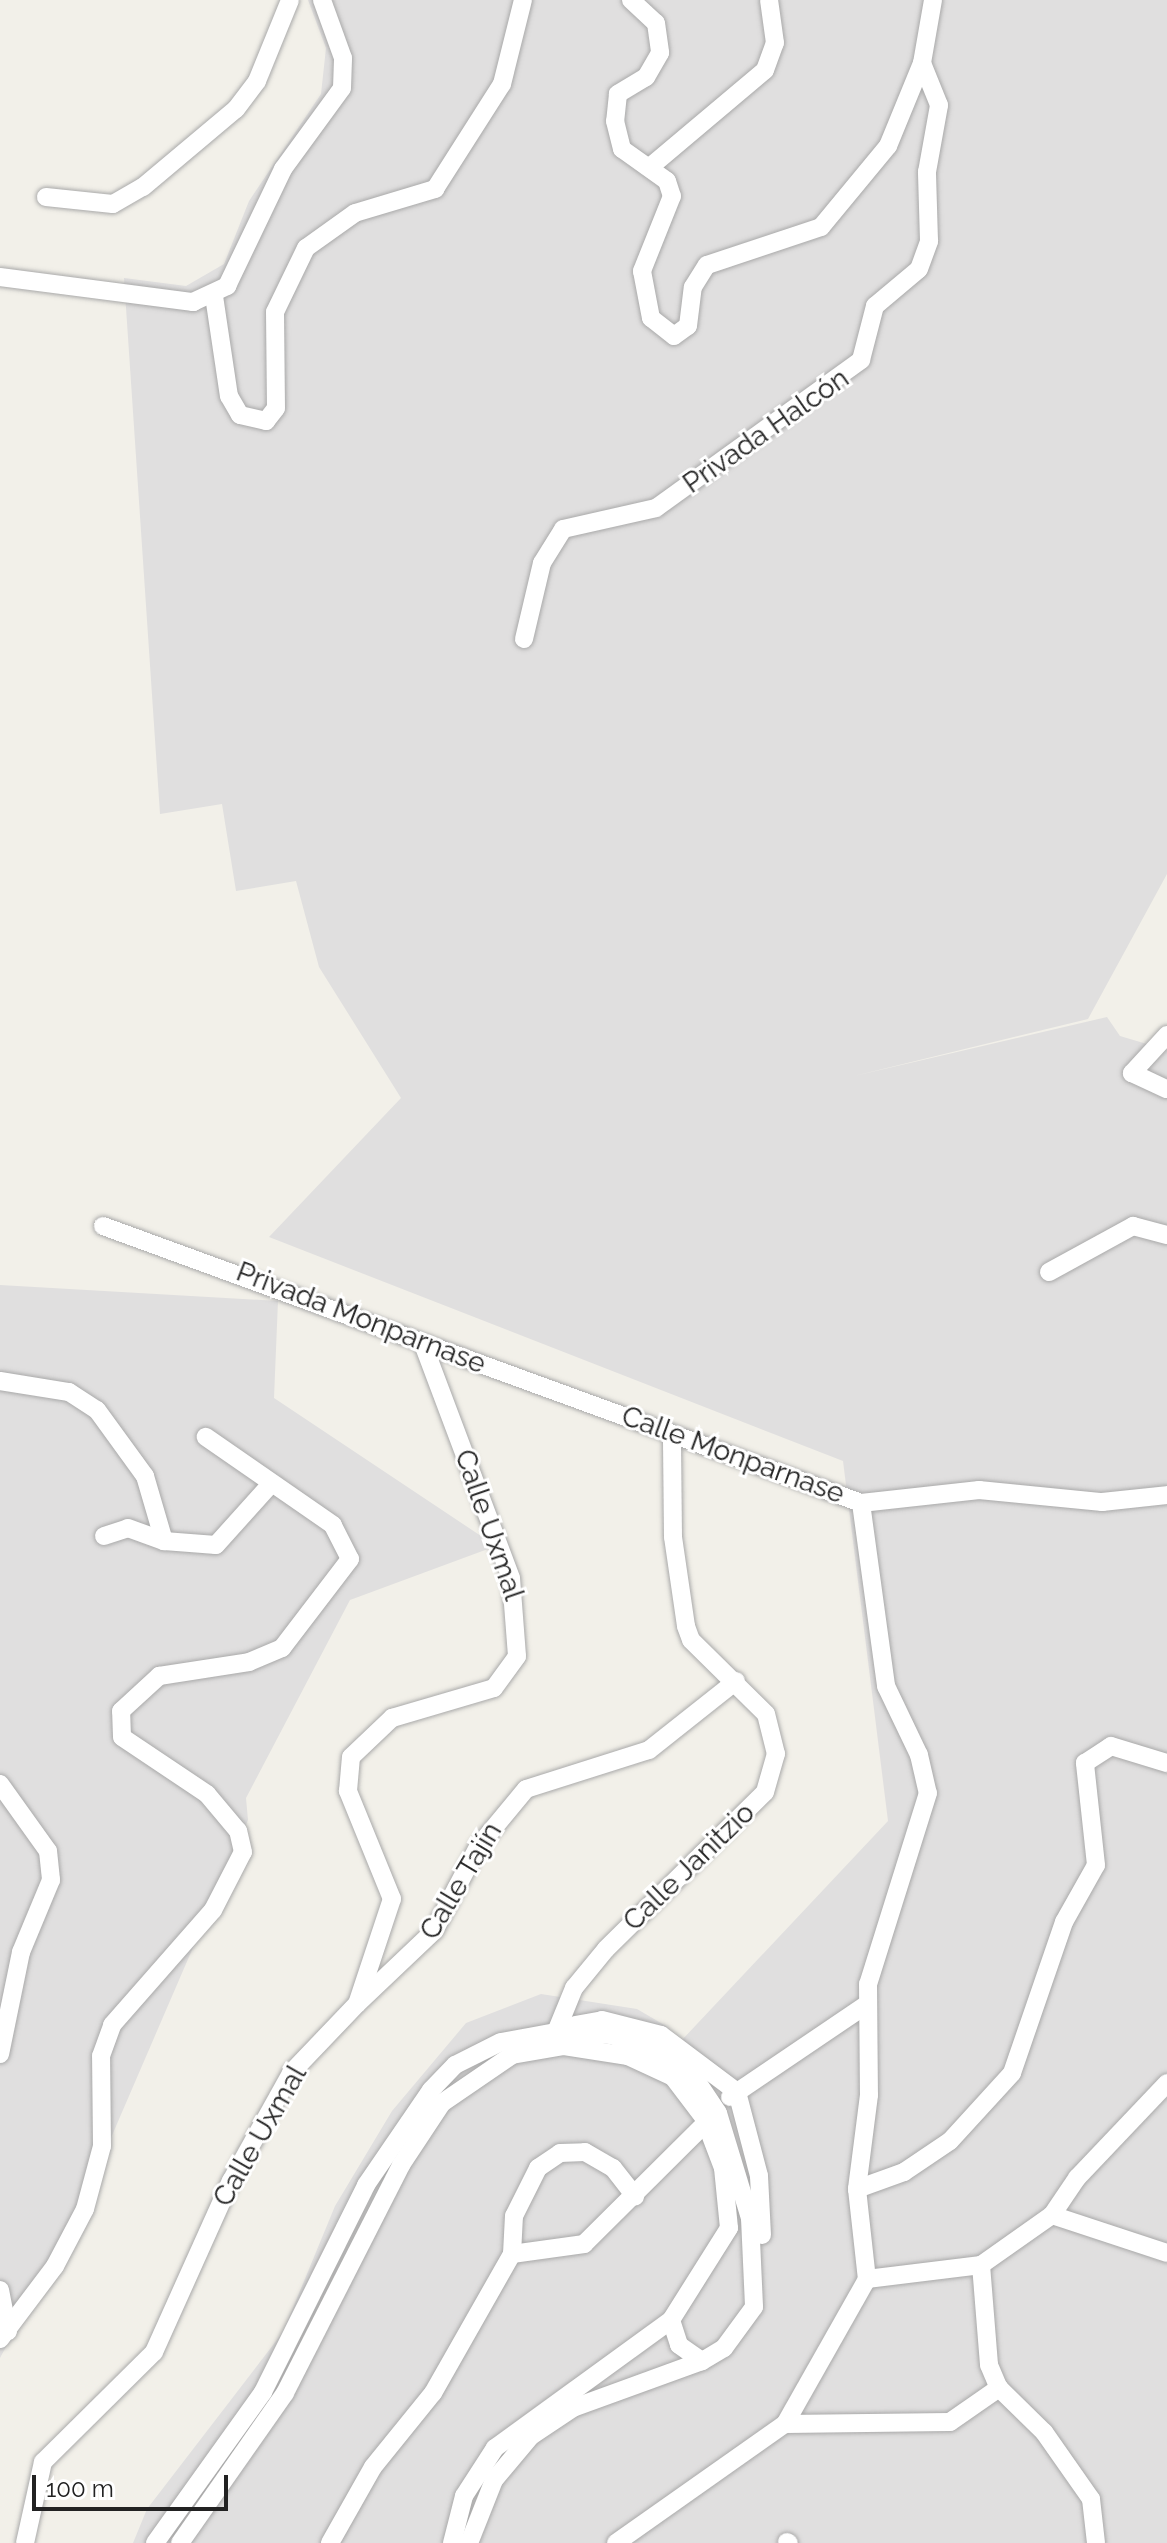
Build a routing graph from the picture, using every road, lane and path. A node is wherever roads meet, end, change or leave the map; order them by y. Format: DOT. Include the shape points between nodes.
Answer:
graph roads {
  1 [pos="290,0"];
  2 [pos="322,0"];
  3 [pos="523,0"];
  4 [pos="631,0"];
  5 [pos="769,0"];
  6 [pos="933,0"];
  7 [pos="922,63"];
  8 [pos="650,167"];
  9 [pos="46,197"];
  10 [pos="0,277"];
  11 [pos="214,296"];
  12 [pos="524,639"];
  13 [pos="1167,1035"];
  14 [pos="1167,1089"];
  15 [pos="103,1226"];
  16 [pos="1167,1235"];
  17 [pos="1049,1272"];
  18 [pos="423,1344"];
  19 [pos="0,1381"];
  20 [pos="540,1384"];
  21 [pos="672,1434"];
  22 [pos="206,1437"];
  23 [pos="271,1484"];
  24 [pos="1167,1495"];
  25 [pos="861,1503"];
  26 [pos="104,1536"];
  27 [pos="164,1541"];
  28 [pos="736,1681"];
  29 [pos="1167,1763"];
  30 [pos="0,1784"];
  31 [pos="357,2004"];
  32 [pos="866,2005"];
  33 [pos="558,2031"];
  34 [pos="0,2054"];
  35 [pos="1167,2083"];
  36 [pos="731,2096"];
  37 [pos="857,2189"];
  38 [pos="635,2196"];
  39 [pos="1052,2215"];
  40 [pos="346,2222"];
  41 [pos="366,2235"];
  42 [pos="335,2242"];
  43 [pos="1167,2253"];
  44 [pos="512,2254"];
  45 [pos="354,2255"];
  46 [pos="981,2265"];
  47 [pos="709,2270"];
  48 [pos="867,2279"];
  49 [pos="759,2286"];
  50 [pos="0,2290"];
  51 [pos="671,2320"];
  52 [pos="4,2335"];
  53 [pos="702,2361"];
  54 [pos="999,2388"];
  55 [pos="785,2424"];
  56 [pos="25,2543"];
  57 [pos="155,2543"];
  58 [pos="180,2543"];
  59 [pos="330,2543"];
  60 [pos="452,2543"];
  61 [pos="469,2543"];
  62 [pos="616,2543"];
  63 [pos="1096,2543"];
  1 -- 9 [label="street" via="263,68 236,109 143,187 113,204"];
  2 -- 11 [label="street" via="343,58 342,88 283,169 238,272"];
  3 -- 11 [label="street" via="502,84 435,189 355,213 306,248 275,312 276,408 266,421 240,415 229,396"];
  4 -- 8 [label="street" via="656,23 660,53 646,77 618,94 615,121 622,149"];
  5 -- 8 [label="street" via="775,43 765,70"];
  6 -- 7 [label="street"];
  7 -- 8 [label="street" via="888,146 833,216 821,227 707,265 693,287 688,326 674,336 651,318 643,280 647,246 668,219 672,196"];
  7 -- 12 [label="street, Privada Halcón" via="939,105 927,172 929,241 919,269 875,306 861,360 656,508 563,529 542,563"];
  10 -- 11 [label="street" via="173,300"];
  13 -- 14 [label="street" via="1132,1073"];
  15 -- 18 [label="street, Privada Monparnase" via="182,1249"];
  16 -- 17 [label="street" via="1133,1226"];
  18 -- 20 [label="street, Privada Monparnase"];
  18 -- 31 [label="street, Calle Uxmal" via="490,1514 520,1633 517,1656 494,1688 392,1718 351,1757 348,1791 392,1899"];
  19 -- 27 [label="street" via="69,1392 97,1410 145,1476"];
  20 -- 21 [label="street, Calle Monparnase"];
  21 -- 25 [label="street, Calle Monparnase"];
  21 -- 28 [label="street, Calle Janitzio" via="673,1537 686,1626 691,1640"];
  22 -- 23 [label="street"];
  23 -- 27 [label="street" via="216,1545"];
  23 -- 52 [label="street" via="333,1525 350,1559 282,1648 249,1662 159,1676 121,1711 122,1737 207,1794 238,1831 243,1852 213,1910 112,2025 101,2056 102,2146 85,2209"];
  24 -- 25 [label="street, Calle Monparnase" via="1102,1502 979,1490"];
  25 -- 32 [label="street" via="886,1686 923,1764 928,1793 873,1960"];
  26 -- 27 [label="street" via="128,1528"];
  28 -- 31 [label="street, Calle Tajín" via="649,1750 526,1789 478,1847 427,1940"];
  28 -- 33 [label="street, Calle Janitzio" via="773,1732 776,1754 765,1792 606,1949 574,1988"];
  29 -- 37 [label="street" via="1111,1746 1085,1763 1096,1865 1064,1922 1012,2073 950,2141 904,2172"];
  30 -- 34 [label="street" via="48,1851 51,1880 21,1952"];
  31 -- 56 [label="street, Calle Uxmal" via="291,2073 231,2181 154,2352 43,2462"];
  32 -- 36 [label="street"];
  32 -- 37 [label="street" via="869,2095"];
  33 -- 36 [label="street" via="602,2020 626,2023 692,2052"];
  33 -- 40 [label="street" via="501,2042 455,2065 391,2143"];
  33 -- 49 [label="street" via="611,2035 659,2051 694,2077 729,2137"];
  35 -- 39 [label="street" via="1077,2178"];
  36 -- 49 [label="street" via="759,2176"];
  37 -- 48 [label="street"];
  38 -- 44 [label="street" via="584,2244"];
  38 -- 44 [label="street" via="598,2157 570,2151 549,2158 518,2204"];
  38 -- 47 [label="street" via="699,2130 720,2201"];
  39 -- 43 [label="street"];
  39 -- 46 [label="street"];
  40 -- 41 [label="street"];
  40 -- 42 [label="street"];
  41 -- 45 [label="street"];
  41 -- 47 [label="street" via="425,2127 465,2083 512,2055 591,2047 673,2077 704,2118 730,2211"];
  42 -- 45 [label="street"];
  42 -- 57 [label="street" via="263,2392"];
  44 -- 59 [label="street" via="433,2393 373,2467"];
  45 -- 58 [label="street" via="285,2393"];
  46 -- 48 [label="street"];
  46 -- 54 [label="street" via="983,2339"];
  47 -- 51 [label="street"];
  48 -- 55 [label="street"];
  49 -- 53 [label="street" via="736,2334"];
  50 -- 52 [label="street"];
  51 -- 53 [label="street" via="679,2345"];
  51 -- 60 [label="street" via="613,2369 511,2431 464,2496"];
  53 -- 61 [label="street" via="585,2403 531,2436 494,2480"];
  54 -- 55 [label="street" via="950,2422"];
  54 -- 63 [label="street" via="1068,2462 1091,2499"];
  55 -- 62 [label="street"];
}
